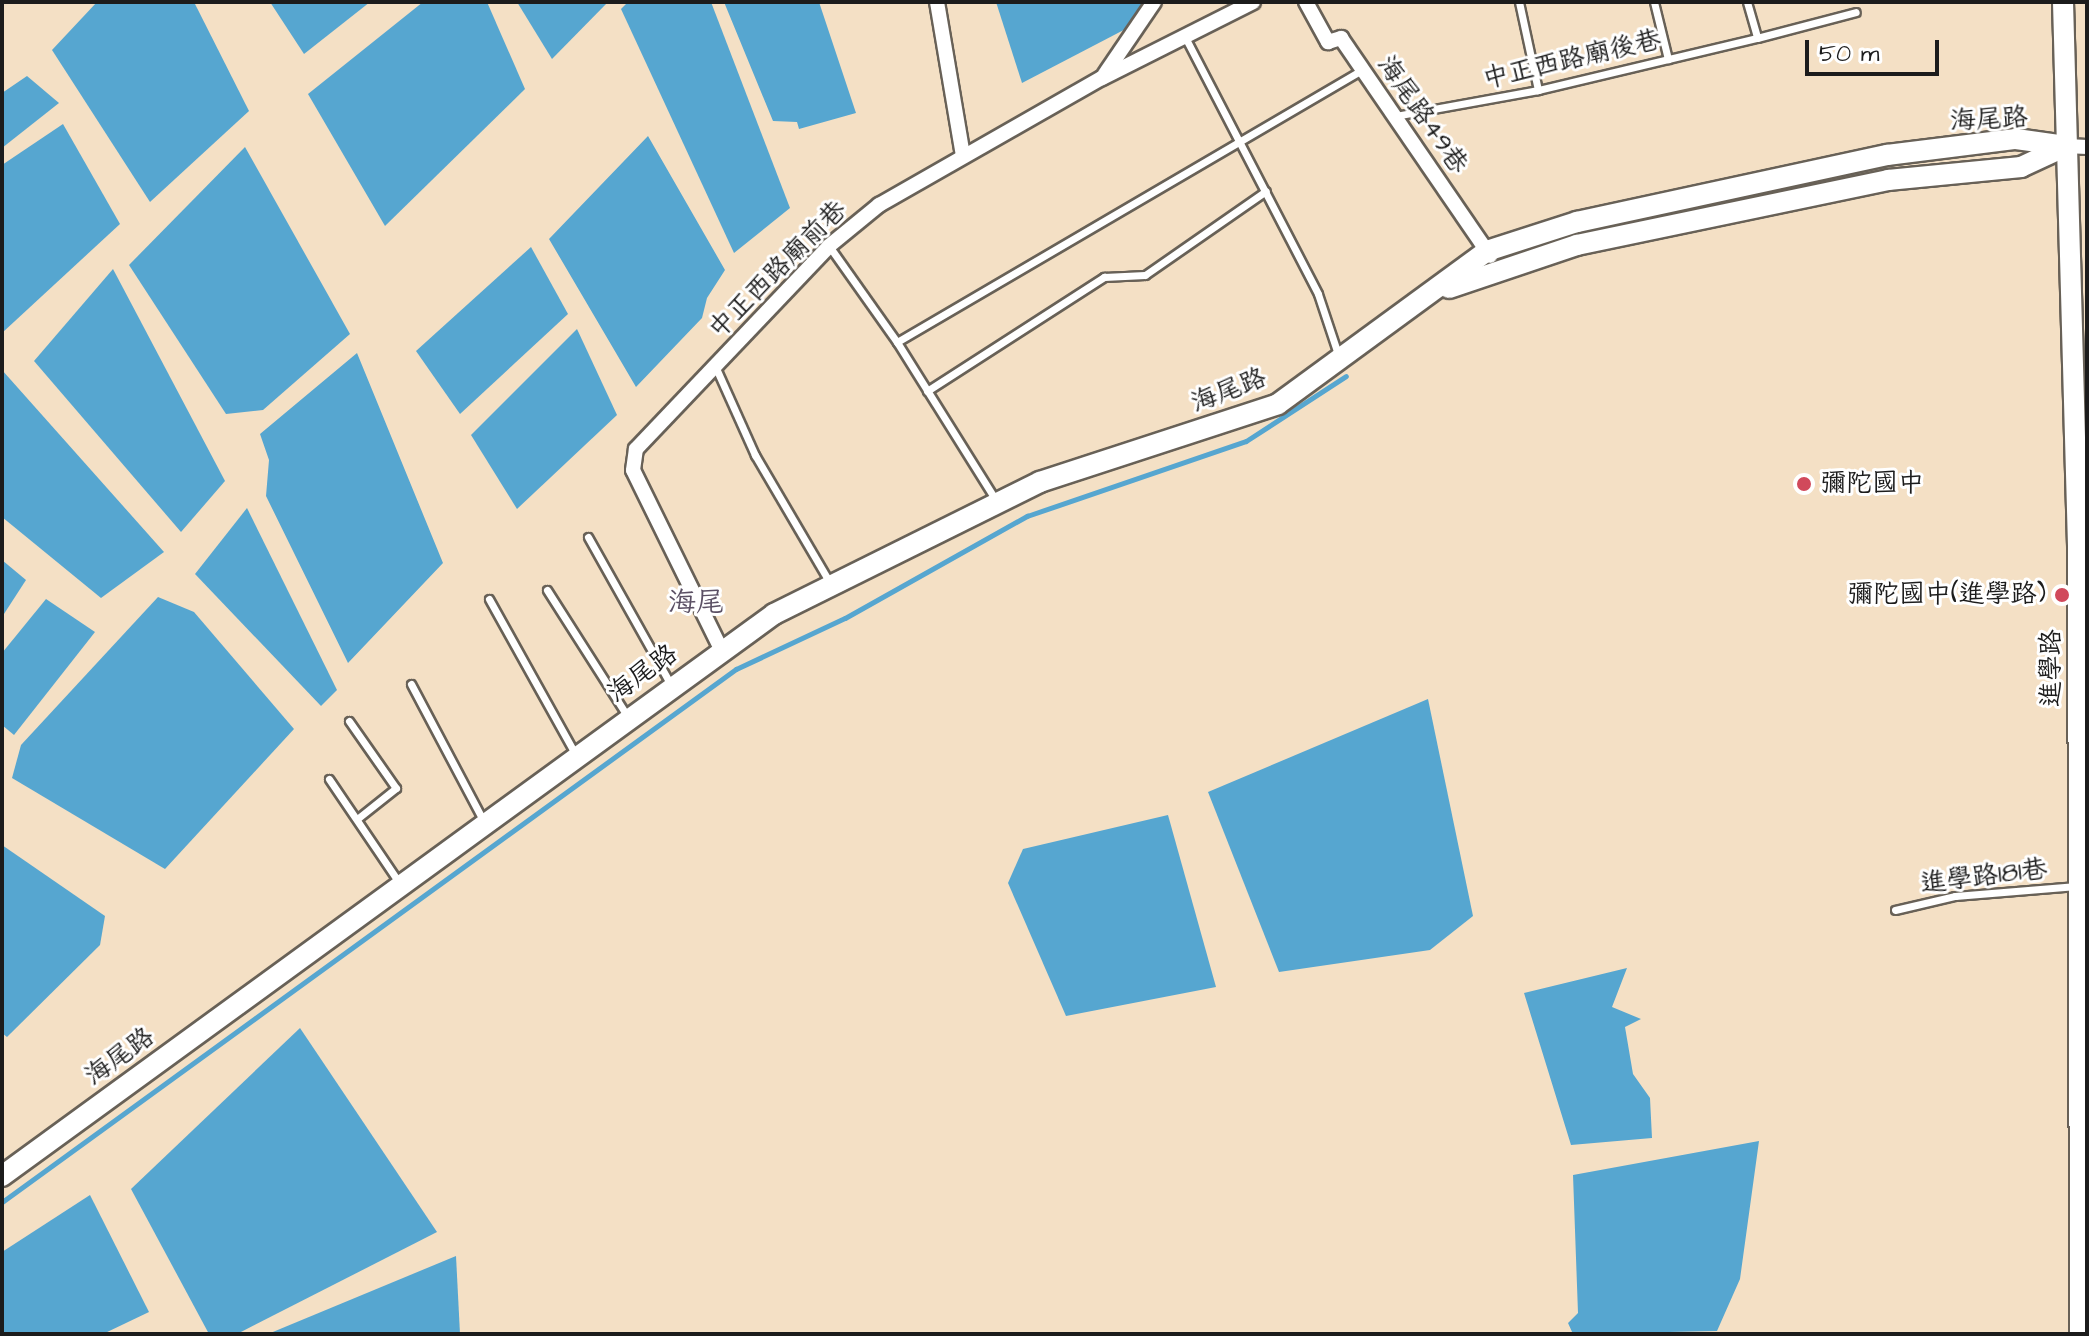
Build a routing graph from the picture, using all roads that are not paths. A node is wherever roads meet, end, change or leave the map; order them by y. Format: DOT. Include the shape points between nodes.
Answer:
graph roads {
  1 [pos="937,2"];
  2 [pos="1154,2"];
  3 [pos="1253,2"];
  4 [pos="1306,2"];
  5 [pos="1519,2"];
  6 [pos="1654,2"];
  7 [pos="1747,2"];
  8 [pos="2063,2"];
  9 [pos="1856,12"];
  10 [pos="1184,35"];
  11 [pos="1757,38"];
  12 [pos="1668,59"];
  13 [pos="1362,70"];
  14 [pos="1102,78"];
  15 [pos="1538,90"];
  16 [pos="1394,116"];
  17 [pos="1239,139"];
  18 [pos="2066,146"];
  19 [pos="2087,147"];
  20 [pos="963,156"];
  21 [pos="1266,191"];
  22 [pos="829,246"];
  23 [pos="1492,260"];
  24 [pos="897,342"];
  25 [pos="1340,358"];
  26 [pos="715,366"];
  27 [pos="927,391"];
  28 [pos="2081,428"];
  29 [pos="997,502"];
  30 [pos="588,537"];
  31 [pos="831,585"];
  32 [pos="547,590"];
  33 [pos="489,599"];
  34 [pos="721,649"];
  35 [pos="411,684"];
  36 [pos="671,686"];
  37 [pos="628,717"];
  38 [pos="349,721"];
  39 [pos="576,755"];
  40 [pos="329,779"];
  41 [pos="357,819"];
  42 [pos="485,824"];
  43 [pos="400,884"];
  44 [pos="2083,886"];
  45 [pos="1895,910"];
  46 [pos="2,1176"];
  47 [pos="2080,1334"];
  1 -- 20 [label="street"];
  2 -- 14 [label="street"];
  3 -- 10 [label="street, 中正西路廟前巷"];
  4 -- 13 [label="street, 海尾路49巷" via="1328,42 1341,38"];
  5 -- 15 [label="lane"];
  6 -- 12 [label="lane"];
  7 -- 11 [label="lane"];
  8 -- 18 [label="street, 進學路"];
  9 -- 11 [label="lane, 中正西路廟後巷"];
  10 -- 14 [label="street, 中正西路廟前巷"];
  10 -- 17 [label="lane"];
  11 -- 12 [label="lane, 中正西路廟後巷"];
  12 -- 15 [label="lane, 中正西路廟後巷"];
  13 -- 16 [label="street, 海尾路49巷"];
  13 -- 17 [label="lane" via="1253,138"];
  14 -- 20 [label="street, 中正西路廟前巷"];
  15 -- 16 [label="lane, 中正西路廟後巷"];
  16 -- 23 [label="street, 海尾路49巷"];
  17 -- 21 [label="lane"];
  17 -- 24 [label="lane"];
  18 -- 19 [label="street"];
  18 -- 23 [label="street, 海尾路" via="2021,167 1888,180"];
  18 -- 23 [label="street, 海尾路" via="2016,139 1887,155 1577,222"];
  18 -- 28 [label="street, 進學路"];
  20 -- 22 [label="street, 中正西路廟前巷" via="879,205"];
  21 -- 25 [label="lane" via="1318,294"];
  21 -- 27 [label="lane" via="1145,275 1104,277"];
  22 -- 24 [label="lane"];
  22 -- 26 [label="street, 中正西路廟前巷"];
  23 -- 25 [label="street, 海尾路" via="1417,302"];
  24 -- 27 [label="lane"];
  25 -- 29 [label="street, 海尾路" via="1278,404 1103,459"];
  26 -- 31 [label="lane" via="755,455"];
  26 -- 34 [label="street, 中正西路廟前巷" via="632,459"];
  27 -- 29 [label="lane"];
  28 -- 44 [label="street, 進學路"];
  29 -- 31 [label="street, 海尾路"];
  30 -- 36 [label="lane"];
  31 -- 34 [label="street, 海尾路"];
  32 -- 37 [label="lane"];
  33 -- 39 [label="lane"];
  34 -- 36 [label="street, 海尾路"];
  35 -- 42 [label="lane"];
  36 -- 37 [label="street, 海尾路"];
  37 -- 39 [label="street, 海尾路"];
  38 -- 41 [label="lane" via="396,788"];
  39 -- 42 [label="street, 海尾路"];
  40 -- 41 [label="lane"];
  41 -- 43 [label="lane"];
  42 -- 43 [label="street, 海尾路"];
  43 -- 46 [label="street, 海尾路"];
  44 -- 45 [label="lane, 進學路181巷" via="1955,896"];
  44 -- 47 [label="street, 進學路"];
}
